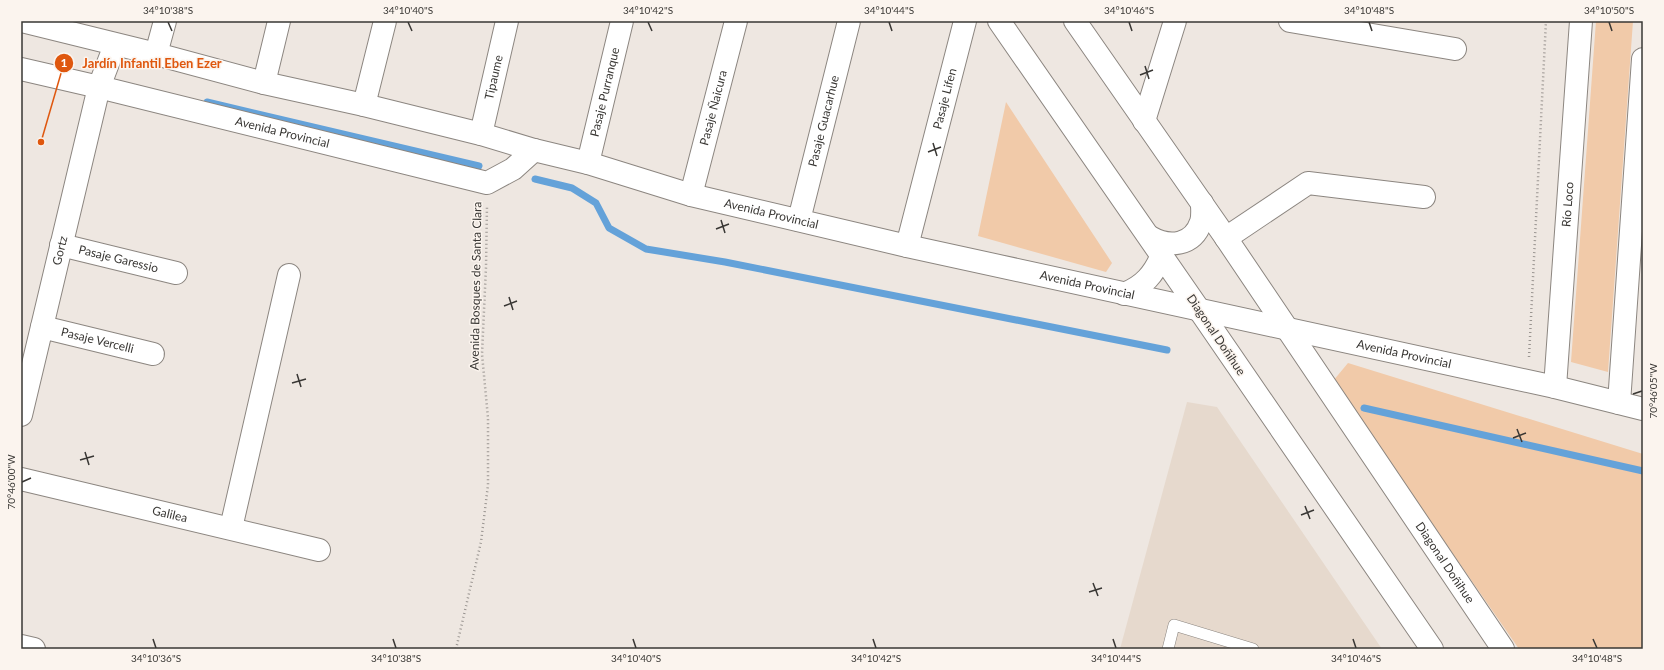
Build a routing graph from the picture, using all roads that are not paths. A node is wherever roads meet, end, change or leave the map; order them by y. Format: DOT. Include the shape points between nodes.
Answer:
graph roads {
  1 [pos="22,21"];
  2 [pos="165,21"];
  3 [pos="279,21"];
  4 [pos="386,21"];
  5 [pos="507,21"];
  6 [pos="622,21"];
  7 [pos="736,21"];
  8 [pos="849,21"];
  9 [pos="965,21"];
  10 [pos="999,21"];
  11 [pos="1075,21"];
  12 [pos="1175,21"];
  13 [pos="1290,21"];
  14 [pos="1581,21"];
  15 [pos="54,25"];
  16 [pos="115,45"];
  17 [pos="1455,49"];
  18 [pos="156,54"];
  19 [pos="21,69"];
  20 [pos="1643,69"];
  21 [pos="264,83"];
  22 [pos="99,87"];
  23 [pos="364,105"];
  24 [pos="1144,122"];
  25 [pos="481,134"];
  26 [pos="534,150"];
  27 [pos="588,163"];
  28 [pos="691,195"];
  29 [pos="1424,196"];
  30 [pos="1202,203"];
  31 [pos="1638,205"];
  32 [pos="799,220"];
  33 [pos="1226,238"];
  34 [pos="61,245"];
  35 [pos="907,246"];
  36 [pos="1156,246"];
  37 [pos="176,273"];
  38 [pos="289,275"];
  39 [pos="1124,294"];
  40 [pos="1200,311"];
  41 [pos="42,327"];
  42 [pos="1286,329"];
  43 [pos="153,354"];
  44 [pos="1555,387"];
  45 [pos="1619,403"];
  46 [pos="1643,409"];
  47 [pos="21,416"];
  48 [pos="21,479"];
  49 [pos="231,528"];
  50 [pos="319,550"];
  51 [pos="21,646"];
  52 [pos="34,649"];
  53 [pos="1168,649"];
  54 [pos="1253,649"];
  55 [pos="1432,649"];
  56 [pos="1503,649"];
  1 -- 15 [label="street, Avenida Provincial"];
  2 -- 18 [label="street"];
  3 -- 21 [label="street"];
  4 -- 23 [label="street"];
  5 -- 25 [label="street, Tipaume"];
  6 -- 27 [label="street, Pasaje Purranque"];
  7 -- 28 [label="street, Pasaje Ñaicura"];
  8 -- 32 [label="street, Pasaje Guacarhue"];
  9 -- 35 [label="street, Pasaje Lifen"];
  10 -- 36 [label="street, Diagonal Doñihue"];
  11 -- 24 [label="street, Diagonal Doñihue"];
  12 -- 24 [label="street"];
  13 -- 17 [label="street"];
  14 -- 44 [label="street, Río Loco"];
  15 -- 16 [label="street, Avenida Provincial"];
  16 -- 18 [label="street, Avenida Provincial"];
  16 -- 22 [label="street, Gortz"];
  18 -- 21 [label="street, Avenida Provincial"];
  19 -- 22 [label="street, Avenida Provincial"];
  20 -- 31 [label="street"];
  21 -- 23 [label="street, Avenida Provincial"];
  22 -- 26 [label="street, Avenida Provincial" via="487,183 513,169"];
  22 -- 34 [label="street, Gortz"];
  23 -- 25 [label="street, Avenida Provincial"];
  24 -- 30 [label="street, Diagonal Doñihue"];
  25 -- 26 [label="street, Avenida Provincial"];
  26 -- 27 [label="street, Avenida Provincial"];
  27 -- 28 [label="street, Avenida Provincial"];
  28 -- 32 [label="street, Avenida Provincial"];
  29 -- 33 [label="street" via="1308,183"];
  30 -- 33 [label="street, Diagonal Doñihue"];
  30 -- 36 [label="street" via="1201,222 1190,238 1169,245 1159,242"];
  31 -- 45 [label="street"];
  32 -- 35 [label="street, Avenida Provincial"];
  33 -- 42 [label="street, Diagonal Doñihue"];
  34 -- 37 [label="street, Pasaje Garessio"];
  34 -- 41 [label="street, Gortz"];
  35 -- 39 [label="street, Avenida Provincial"];
  36 -- 39 [label="street" via="1152,275 1139,287"];
  36 -- 40 [label="street, Diagonal Doñihue"];
  38 -- 49 [label="street"];
  39 -- 40 [label="street, Avenida Provincial"];
  40 -- 42 [label="street, Avenida Provincial"];
  40 -- 55 [label="street, Diagonal Doñihue"];
  41 -- 43 [label="street, Pasaje Vercelli"];
  41 -- 47 [label="street, Gortz"];
  42 -- 44 [label="street, Avenida Provincial"];
  42 -- 56 [label="street, Diagonal Doñihue"];
  44 -- 45 [label="street, Avenida Provincial"];
  45 -- 46 [label="street, Avenida Provincial"];
  48 -- 49 [label="street, Galilea"];
  49 -- 50 [label="street, Galilea"];
  51 -- 52 [label="street"];
  53 -- 54 [label="lane" via="1174,625"];
}
